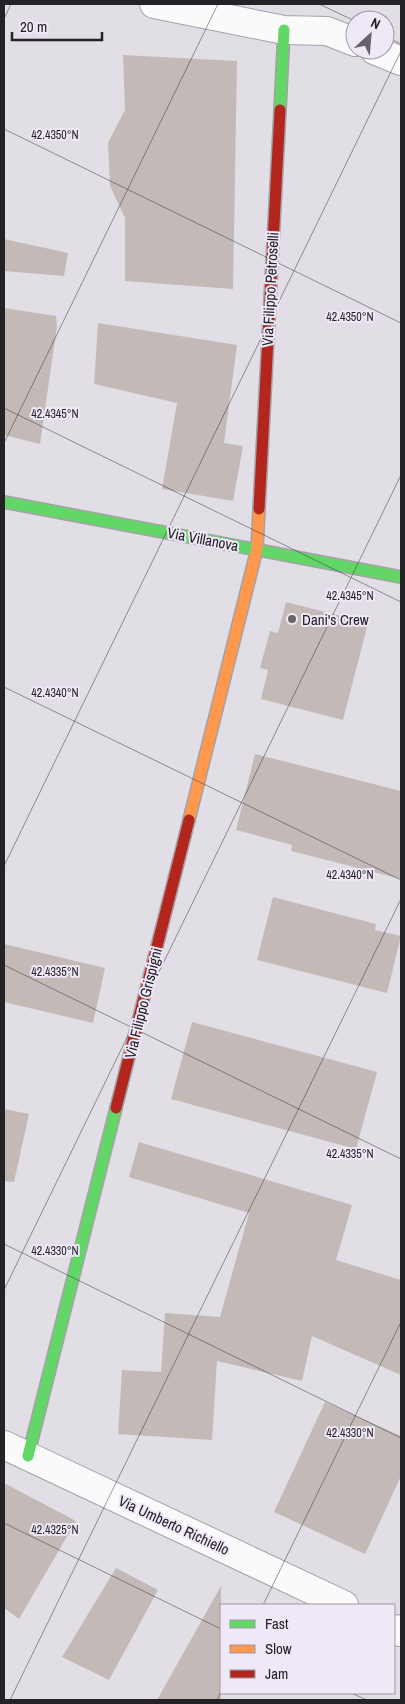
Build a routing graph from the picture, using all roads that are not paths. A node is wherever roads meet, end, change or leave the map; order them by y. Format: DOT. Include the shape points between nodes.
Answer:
graph roads {
  1 [pos="154,4"];
  2 [pos="284,30"];
  3 [pos="345,38"];
  4 [pos="4,502"];
  5 [pos="257,549"];
  6 [pos="401,577"];
  7 [pos="4,1445"];
  8 [pos="28,1456"];
  9 [pos="342,1604"];
  1 -- 2 [label="street"];
  2 -- 3 [label="street" via="327,31"];
  2 -- 5 [label="street, Via Filippo Petroselli"];
  4 -- 5 [label="street, Via Villanova"];
  5 -- 6 [label="street, Via Villanova"];
  5 -- 8 [label="street, Via Filippo Grispigni"];
  7 -- 8 [label="street, Via Umberto Richiello"];
  8 -- 9 [label="street, Via Umberto Richiello"];
}
